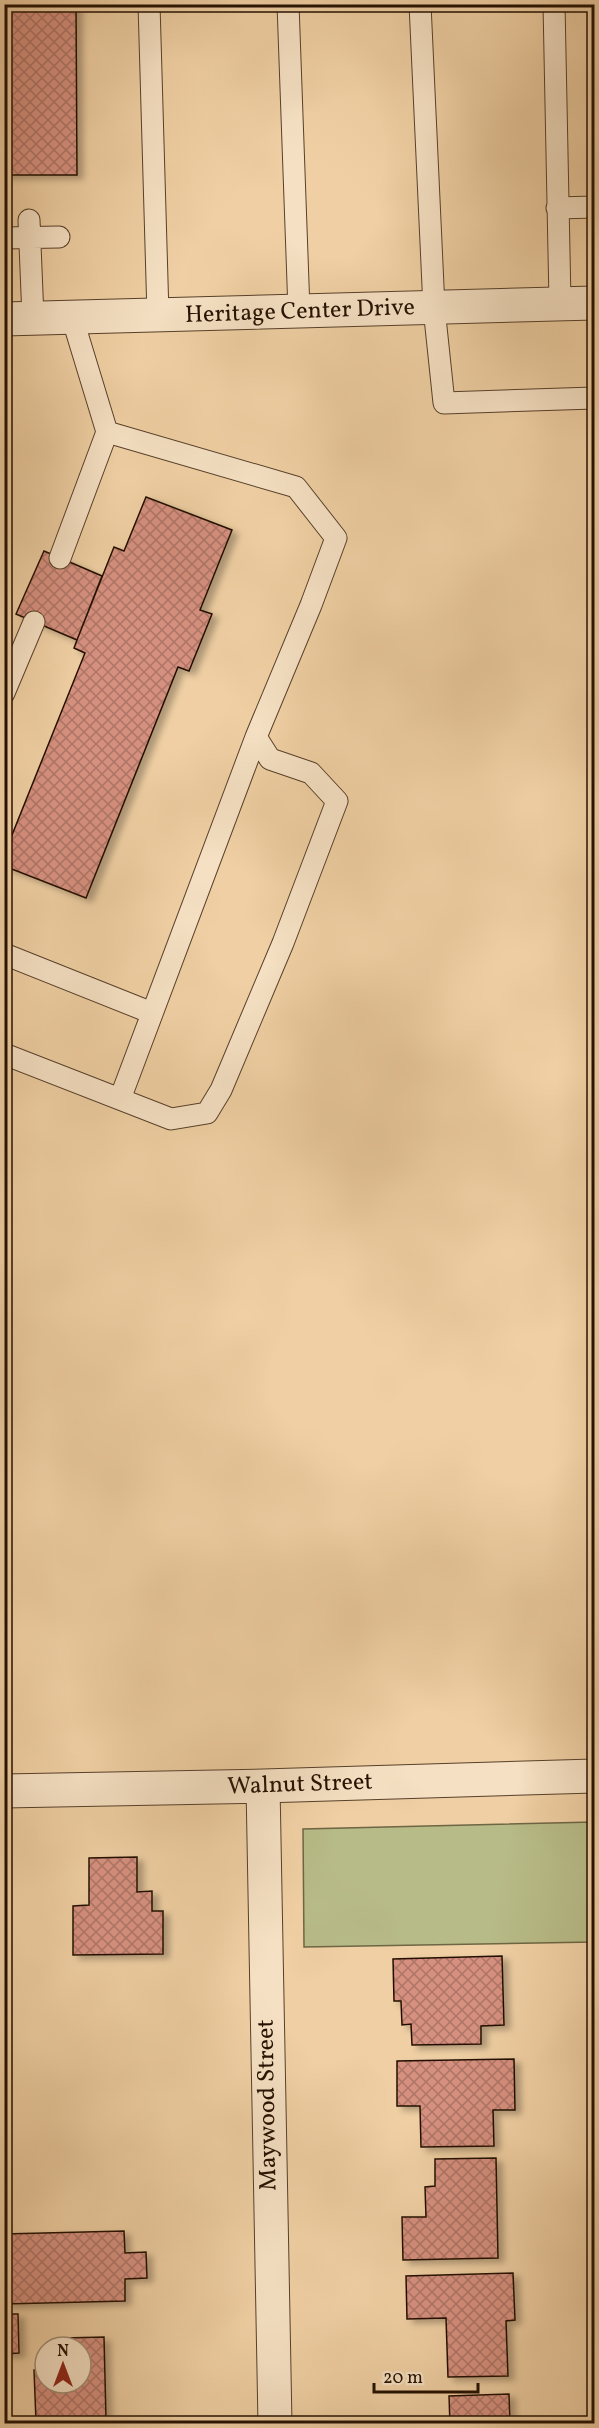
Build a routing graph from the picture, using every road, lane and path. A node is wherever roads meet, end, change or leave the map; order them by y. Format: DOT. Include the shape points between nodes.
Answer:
graph roads {
  1 [pos="149,4"];
  2 [pos="288,4"];
  3 [pos="420,4"];
  4 [pos="554,4"];
  5 [pos="594,207"];
  6 [pos="557,208"];
  7 [pos="29,229"];
  8 [pos="59,237"];
  9 [pos="4,238"];
  10 [pos="560,302"];
  11 [pos="594,303"];
  12 [pos="434,308"];
  13 [pos="299,311"];
  14 [pos="158,315"];
  15 [pos="72,317"];
  16 [pos="19,319"];
  17 [pos="594,398"];
  18 [pos="107,432"];
  19 [pos="60,558"];
  20 [pos="34,622"];
  21 [pos="4,693"];
  22 [pos="256,737"];
  23 [pos="4,954"];
  24 [pos="152,1013"];
  25 [pos="4,1054"];
  26 [pos="120,1099"];
  27 [pos="594,1776"];
  28 [pos="263,1786"];
  29 [pos="4,1791"];
  30 [pos="275,2424"];
  1 -- 14 [label="lane"];
  2 -- 13 [label="lane"];
  3 -- 12 [label="lane"];
  4 -- 6 [label="lane"];
  5 -- 6 [label="lane"];
  6 -- 10 [label="lane"];
  7 -- 8 [label="lane"];
  7 -- 9 [label="lane"];
  7 -- 16 [label="lane"];
  10 -- 11 [label="street, Heritage Center Drive"];
  10 -- 12 [label="street, Heritage Center Drive"];
  12 -- 13 [label="street, Heritage Center Drive"];
  12 -- 17 [label="lane" via="444,403"];
  13 -- 14 [label="street, Heritage Center Drive"];
  14 -- 15 [label="street, Heritage Center Drive"];
  15 -- 16 [label="street, Heritage Center Drive"];
  15 -- 18 [label="lane"];
  18 -- 19 [label="lane"];
  18 -- 22 [label="lane" via="296,488 336,538"];
  20 -- 21 [label="lane"];
  22 -- 24 [label="lane"];
  22 -- 26 [label="lane" via="270,759 311,773 337,801 221,1090 207,1113 171,1119"];
  23 -- 24 [label="lane"];
  24 -- 26 [label="lane"];
  25 -- 26 [label="lane"];
  27 -- 28 [label="street, Walnut Street"];
  28 -- 29 [label="street, Walnut Street"];
  28 -- 30 [label="street, Maywood Street"];
}
